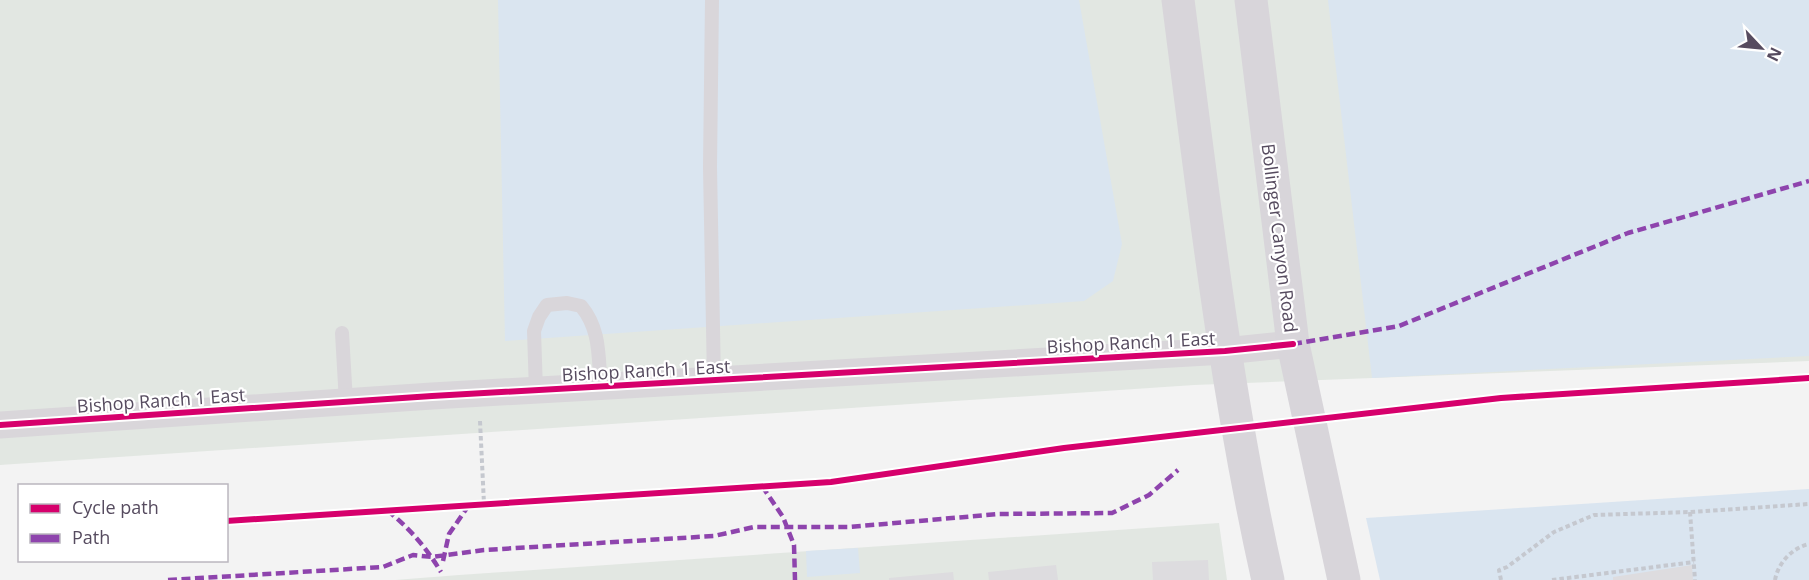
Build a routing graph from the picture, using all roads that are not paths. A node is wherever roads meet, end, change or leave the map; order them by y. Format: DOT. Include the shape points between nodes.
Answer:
graph roads {
  1 [pos="712,0"];
  2 [pos="1178,0"];
  3 [pos="1251,0"];
  4 [pos="342,333"];
  5 [pos="1293,344"];
  6 [pos="1225,351"];
  7 [pos="714,381"];
  8 [pos="602,387"];
  9 [pos="536,391"];
  10 [pos="346,402"];
  11 [pos="0,425"];
  12 [pos="1268,580"];
  13 [pos="1344,580"];
  1 -- 7 [label="lane"];
  2 -- 6 [label="main road"];
  3 -- 5 [label="main road, Bollinger Canyon Road"];
  4 -- 10 [label="lane"];
  5 -- 6 [label="street, Bishop Ranch 1 East"];
  5 -- 13 [label="main road, Bollinger Canyon Road"];
  6 -- 7 [label="street, Bishop Ranch 1 East"];
  6 -- 12 [label="main road"];
  7 -- 8 [label="street, Bishop Ranch 1 East"];
  8 -- 9 [label="street, Bishop Ranch 1 East"];
  8 -- 9 [label="lane" via="591,318 581,306 567,303 548,305 538,317 534,331"];
  9 -- 10 [label="street, Bishop Ranch 1 East"];
  10 -- 11 [label="street, Bishop Ranch 1 East"];
}
